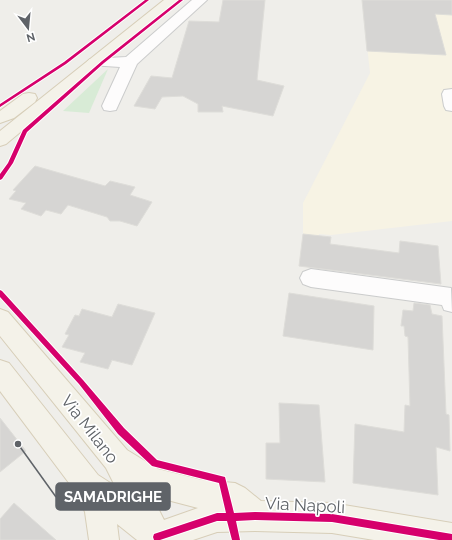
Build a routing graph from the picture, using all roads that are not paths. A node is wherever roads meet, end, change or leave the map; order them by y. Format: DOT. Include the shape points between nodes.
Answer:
graph roads {
  1 [pos="157,0"];
  2 [pos="172,0"];
  3 [pos="200,0"];
  4 [pos="95,62"];
  5 [pos="130,62"];
  6 [pos="452,94"];
  7 [pos="110,106"];
  8 [pos="452,106"];
  9 [pos="0,118"];
  10 [pos="0,140"];
  11 [pos="311,278"];
  12 [pos="452,303"];
  13 [pos="0,319"];
  14 [pos="0,371"];
  15 [pos="116,458"];
  16 [pos="88,485"];
  17 [pos="255,516"];
  18 [pos="156,538"];
  19 [pos="452,538"];
  20 [pos="104,540"];
  1 -- 9 [label="main road"];
  2 -- 4 [label="main road"];
  3 -- 5 [label="street"];
  4 -- 5 [label="street"];
  4 -- 10 [label="main road"];
  5 -- 7 [label="street"];
  6 -- 8 [label="street"];
  11 -- 12 [label="street" via="451,297"];
  13 -- 15 [label="main road, Via Milano"];
  14 -- 16 [label="main road"];
  15 -- 17 [label="main road" via="152,482 202,495 235,498"];
  15 -- 18 [label="main road, Via Milano"];
  16 -- 18 [label="main road" via="106,496"];
  16 -- 20 [label="main road" via="100,511"];
  17 -- 18 [label="main road, Via Napoli" via="217,517"];
  17 -- 19 [label="main road, Via Napoli" via="332,518"];
}
